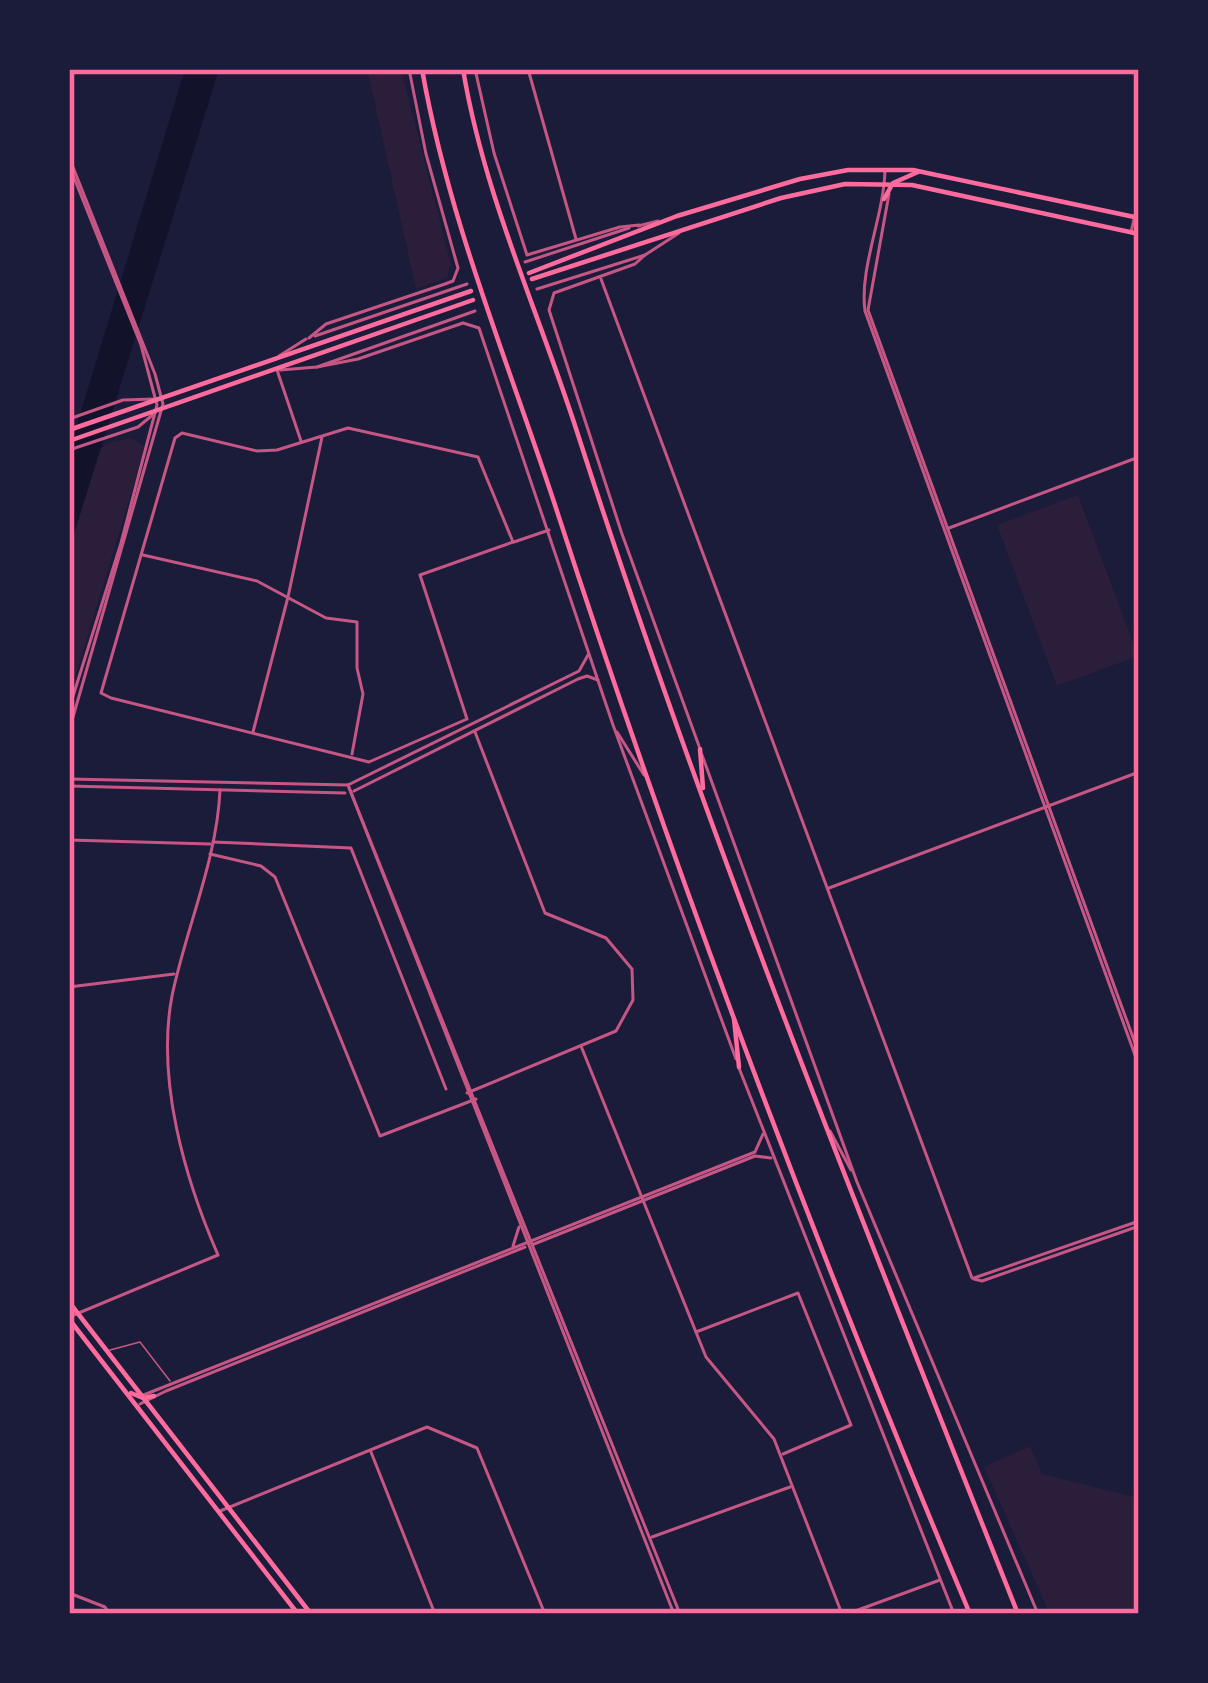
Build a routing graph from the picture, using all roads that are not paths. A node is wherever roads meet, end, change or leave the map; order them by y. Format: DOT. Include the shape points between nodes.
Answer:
graph roads {
  1 [pos="409,69"];
  2 [pos="422,69"];
  3 [pos="463,69"];
  4 [pos="476,69"];
  5 [pos="528,69"];
  6 [pos="69,157"];
  7 [pos="69,165"];
  8 [pos="888,168"];
  9 [pos="923,172"];
  10 [pos="889,184"];
  11 [pos="928,188"];
  12 [pos="926,198"];
  13 [pos="1139,198"];
  14 [pos="884,199"];
  15 [pos="677,216"];
  16 [pos="1137,218"];
  17 [pos="639,225"];
  18 [pos="684,230"];
  19 [pos="1135,233"];
  20 [pos="577,241"];
  21 [pos="645,255"];
  22 [pos="878,257"];
  23 [pos="526,259"];
  24 [pos="601,277"];
  25 [pos="116,279"];
  26 [pos="466,284"];
  27 [pos="537,289"];
  28 [pos="471,291"];
  29 [pos="473,300"];
  30 [pos="475,311"];
  31 [pos="309,338"];
  32 [pos="271,361"];
  33 [pos="317,367"];
  34 [pos="274,370"];
  35 [pos="160,398"];
  36 [pos="160,410"];
  37 [pos="69,419"];
  38 [pos="70,430"];
  39 [pos="323,436"];
  40 [pos="69,441"];
  41 [pos="301,442"];
  42 [pos="69,450"];
  43 [pos="1139,457"];
  44 [pos="549,530"];
  45 [pos="944,530"];
  46 [pos="513,542"];
  47 [pos="141,555"];
  48 [pos="288,597"];
  49 [pos="588,649"];
  50 [pos="599,681"];
  51 [pos="69,709"];
  52 [pos="613,725"];
  53 [pos="69,731"];
  54 [pos="475,732"];
  55 [pos="253,734"];
  56 [pos="700,749"];
  57 [pos="351,758"];
  58 [pos="1139,772"];
  59 [pos="69,783"];
  60 [pos="219,783"];
  61 [pos="649,783"];
  62 [pos="348,785"];
  63 [pos="220,791"];
  64 [pos="351,792"];
  65 [pos="334,793"];
  66 [pos="704,800"];
  67 [pos="352,803"];
  68 [pos="1047,807"];
  69 [pos="69,840"];
  70 [pos="211,843"];
  71 [pos="208,854"];
  72 [pos="827,888"];
  73 [pos="178,974"];
  74 [pos="69,987"];
  75 [pos="734,1013"];
  76 [pos="581,1046"];
  77 [pos="1139,1054"];
  78 [pos="1139,1066"];
  79 [pos="739,1067"];
  80 [pos="446,1089"];
  81 [pos="470,1092"];
  82 [pos="473,1101"];
  83 [pos="819,1110"];
  84 [pos="763,1132"];
  85 [pos="773,1160"];
  86 [pos="857,1182"];
  87 [pos="642,1198"];
  88 [pos="519,1223"];
  89 [pos="1139,1223"];
  90 [pos="529,1245"];
  91 [pos="512,1250"];
  92 [pos="537,1260"];
  93 [pos="69,1302"];
  94 [pos="71,1316"];
  95 [pos="694,1332"];
  96 [pos="104,1349"];
  97 [pos="174,1382"];
  98 [pos="130,1388"];
  99 [pos="152,1394"];
  100 [pos="140,1400"];
  101 [pos="370,1450"];
  102 [pos="780,1455"];
  103 [pos="792,1487"];
  104 [pos="229,1507"];
  105 [pos="220,1511"];
  106 [pos="647,1539"];
  107 [pos="940,1580"];
  108 [pos="69,1593"];
  109 [pos="110,1614"];
  110 [pos="298,1614"];
  111 [pos="311,1614"];
  112 [pos="435,1614"];
  113 [pos="545,1614"];
  114 [pos="677,1614"];
  115 [pos="844,1614"];
  116 [pos="954,1614"];
  117 [pos="970,1614"];
  118 [pos="1018,1614"];
  119 [pos="1038,1614"];
  1 -- 31 [label="street" via="456,276 326,324"];
  2 -- 61 [label="main road" via="468,248"];
  3 -- 66 [label="main road" via="508,235"];
  4 -- 23 [label="street"];
  5 -- 20 [label="street"];
  6 -- 25 [label="street"];
  7 -- 25 [label="street"];
  8 -- 9 [label="main road"];
  8 -- 10 [label="street"];
  8 -- 15 [label="main road" via="818,175"];
  9 -- 10 [label="main road"];
  9 -- 16 [label="main road"];
  10 -- 11 [label="main road"];
  10 -- 14 [label="main road"];
  10 -- 18 [label="main road" via="821,187"];
  10 -- 22 [label="street"];
  11 -- 12 [label="lane"];
  11 -- 19 [label="main road"];
  13 -- 16 [label="street"];
  14 -- 22 [label="street"];
  15 -- 17 [label="street"];
  15 -- 18 [label="main road" via="530,276"];
  16 -- 19 [label="street"];
  17 -- 20 [label="street"];
  17 -- 23 [label="street"];
  18 -- 21 [label="street"];
  20 -- 23 [label="street"];
  21 -- 24 [label="street"];
  21 -- 27 [label="street"];
  22 -- 45 [label="street" via="868,310"];
  24 -- 56 [label="street" via="554,292 549,310"];
  24 -- 72 [label="street"];
  25 -- 35 [label="street"];
  26 -- 31 [label="street"];
  28 -- 32 [label="main road"];
  29 -- 34 [label="main road"];
  30 -- 33 [label="street"];
  31 -- 32 [label="street"];
  32 -- 35 [label="main road"];
  33 -- 34 [label="street"];
  33 -- 44 [label="street" via="475,325"];
  34 -- 36 [label="main road"];
  34 -- 41 [label="street"];
  35 -- 36 [label="street"];
  35 -- 37 [label="street"];
  35 -- 38 [label="main road"];
  36 -- 40 [label="main road"];
  36 -- 42 [label="street" via="138,427"];
  36 -- 51 [label="street"];
  36 -- 53 [label="street"];
  39 -- 41 [label="street"];
  39 -- 46 [label="street" via="348,428 478,458"];
  39 -- 48 [label="street"];
  41 -- 47 [label="street" via="257,452 182,433"];
  43 -- 45 [label="street"];
  44 -- 46 [label="street"];
  44 -- 49 [label="street"];
  45 -- 68 [label="street"];
  46 -- 57 [label="street" via="420,574 467,718 369,762"];
  47 -- 48 [label="street" via="232,574"];
  47 -- 55 [label="street" via="101,693"];
  48 -- 55 [label="street"];
  48 -- 57 [label="street" via="326,618 357,622 363,694"];
  49 -- 50 [label="street"];
  49 -- 62 [label="street" via="579,671"];
  50 -- 52 [label="street"];
  50 -- 54 [label="street" via="583,677"];
  52 -- 61 [label="street"];
  52 -- 79 [label="street"];
  54 -- 64 [label="street"];
  54 -- 76 [label="street" via="545,913 604,938 632,969 633,1000 616,1030"];
  55 -- 57 [label="street"];
  56 -- 66 [label="main road"];
  56 -- 86 [label="street"];
  58 -- 68 [label="street"];
  59 -- 60 [label="street"];
  59 -- 63 [label="street"];
  60 -- 62 [label="street"];
  60 -- 63 [label="street"];
  61 -- 75 [label="main road"];
  62 -- 64 [label="street"];
  63 -- 65 [label="street"];
  63 -- 70 [label="street"];
  64 -- 65 [label="street"];
  64 -- 67 [label="street"];
  64 -- 81 [label="street"];
  65 -- 67 [label="street"];
  66 -- 83 [label="main road"];
  67 -- 81 [label="street"];
  68 -- 72 [label="street"];
  68 -- 77 [label="street"];
  68 -- 78 [label="street"];
  69 -- 70 [label="street"];
  70 -- 71 [label="street"];
  70 -- 80 [label="street" via="351,848"];
  71 -- 73 [label="street"];
  71 -- 82 [label="street" via="275,877 380,1136"];
  72 -- 89 [label="street" via="972,1278"];
  73 -- 74 [label="street"];
  73 -- 94 [label="street" via="170,1025 173,1106 218,1255"];
  75 -- 79 [label="main road"];
  75 -- 117 [label="main road"];
  76 -- 81 [label="street"];
  76 -- 87 [label="street"];
  79 -- 84 [label="street"];
  81 -- 82 [label="street"];
  82 -- 88 [label="street"];
  82 -- 90 [label="street"];
  83 -- 86 [label="street"];
  83 -- 118 [label="main road"];
  84 -- 85 [label="street"];
  84 -- 87 [label="street" via="754,1152"];
  85 -- 87 [label="street" via="755,1156"];
  85 -- 107 [label="street"];
  86 -- 119 [label="street"];
  87 -- 90 [label="street"];
  87 -- 95 [label="street"];
  88 -- 90 [label="street"];
  88 -- 91 [label="street"];
  90 -- 91 [label="street"];
  90 -- 92 [label="street"];
  91 -- 92 [label="street"];
  91 -- 97 [label="street"];
  91 -- 99 [label="street"];
  92 -- 106 [label="street"];
  93 -- 94 [label="main road"];
  94 -- 96 [label="main road"];
  94 -- 98 [label="main road"];
  95 -- 102 [label="street"];
  95 -- 102 [label="street" via="798,1292 851,1425"];
  96 -- 97 [label="lane" via="138,1341"];
  96 -- 98 [label="main road"];
  97 -- 99 [label="street"];
  98 -- 99 [label="street"];
  98 -- 100 [label="main road"];
  99 -- 100 [label="main road"];
  100 -- 104 [label="main road"];
  100 -- 105 [label="main road"];
  101 -- 104 [label="street"];
  101 -- 112 [label="street"];
  101 -- 113 [label="street" via="427,1427 477,1448"];
  102 -- 103 [label="street"];
  103 -- 106 [label="street"];
  103 -- 115 [label="street"];
  104 -- 105 [label="street"];
  104 -- 111 [label="main road"];
  105 -- 110 [label="main road"];
  106 -- 114 [label="street"];
  107 -- 115 [label="street"];
  107 -- 116 [label="street"];
  108 -- 109 [label="street"];
}
